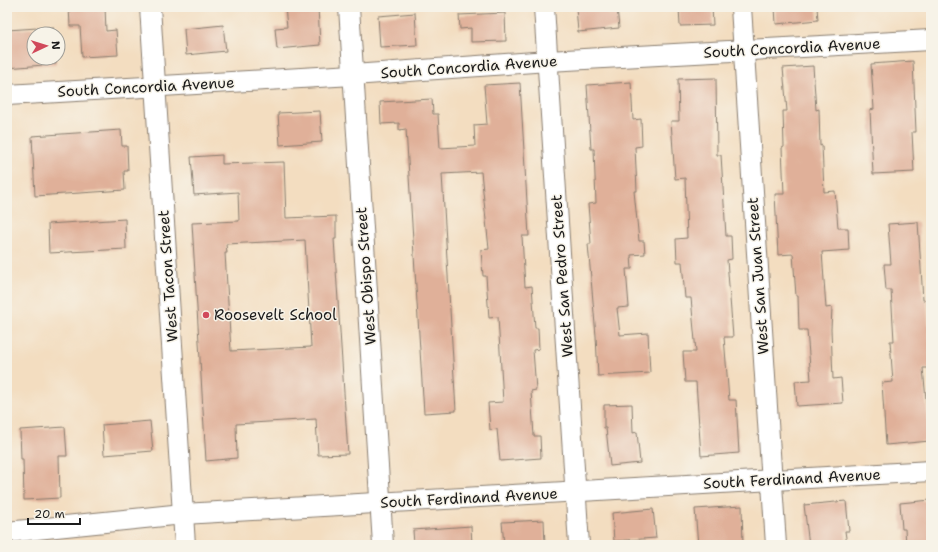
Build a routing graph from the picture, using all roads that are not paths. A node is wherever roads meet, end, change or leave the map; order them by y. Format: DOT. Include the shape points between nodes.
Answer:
graph roads {
  1 [pos="150,7"];
  2 [pos="349,7"];
  3 [pos="544,7"];
  4 [pos="741,7"];
  5 [pos="931,40"];
  6 [pos="744,51"];
  7 [pos="548,61"];
  8 [pos="353,74"];
  9 [pos="155,86"];
  10 [pos="7,95"];
  11 [pos="931,471"];
  12 [pos="772,480"];
  13 [pos="576,491"];
  14 [pos="380,503"];
  15 [pos="183,514"];
  16 [pos="7,532"];
  17 [pos="185,545"];
  18 [pos="383,545"];
  19 [pos="579,545"];
  20 [pos="776,545"];
  1 -- 9 [label="street, West Tacon Street"];
  2 -- 8 [label="street, West Obispo Street"];
  3 -- 7 [label="street, West San Pedro Street"];
  4 -- 6 [label="street, West San Juan Street"];
  5 -- 6 [label="street, South Concordia Avenue"];
  6 -- 7 [label="street, South Concordia Avenue"];
  6 -- 12 [label="street, West San Juan Street"];
  7 -- 8 [label="street, South Concordia Avenue"];
  7 -- 13 [label="street, West San Pedro Street"];
  8 -- 9 [label="street, South Concordia Avenue"];
  8 -- 14 [label="street, West Obispo Street"];
  9 -- 10 [label="street, South Concordia Avenue"];
  9 -- 15 [label="street, West Tacon Street"];
  11 -- 12 [label="street, South Ferdinand Avenue"];
  12 -- 13 [label="street, South Ferdinand Avenue"];
  12 -- 20 [label="street, West San Juan Street"];
  13 -- 14 [label="street, South Ferdinand Avenue"];
  13 -- 19 [label="street, West San Pedro Street"];
  14 -- 15 [label="street, South Ferdinand Avenue"];
  14 -- 18 [label="street, West Obispo Street"];
  15 -- 16 [label="street, South Ferdinand Avenue"];
  15 -- 17 [label="street, West Tacon Street"];
}
